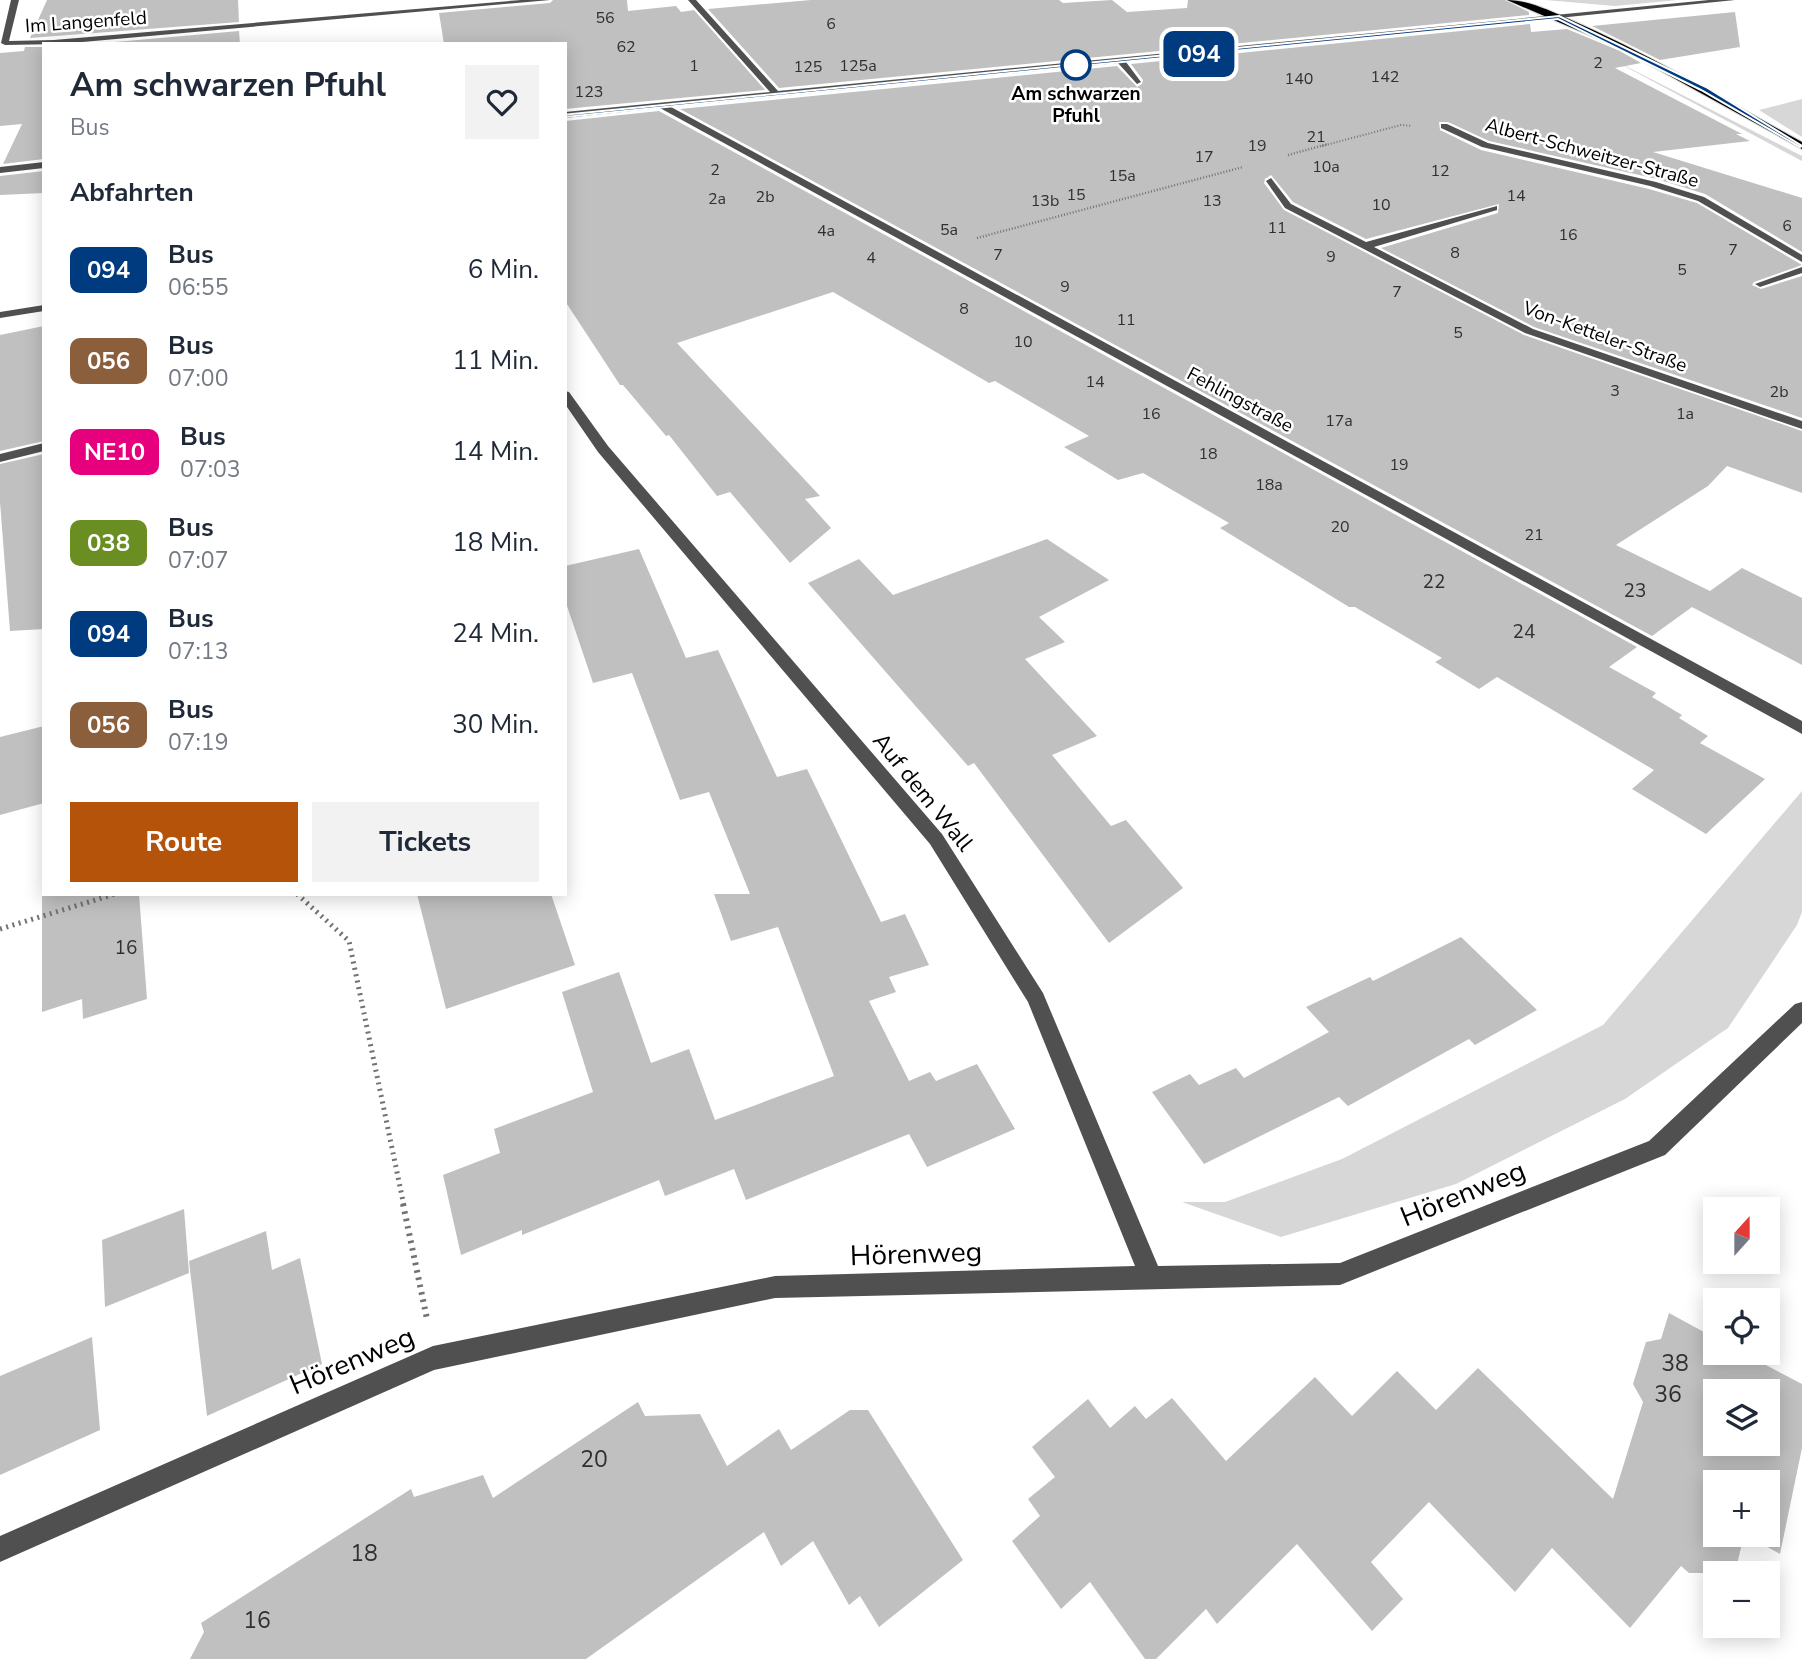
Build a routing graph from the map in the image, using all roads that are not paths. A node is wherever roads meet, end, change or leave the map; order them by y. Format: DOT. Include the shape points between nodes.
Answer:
graph roads {
  1 [pos="15,0"];
  2 [pos="546,0"];
  3 [pos="692,0"];
  4 [pos="1511,0"];
  5 [pos="1731,0"];
  6 [pos="1559,17"];
  7 [pos="42,42"];
  8 [pos="54,42"];
  9 [pos="3,43"];
  10 [pos="1121,61"];
  11 [pos="1138,82"];
  12 [pos="776,94"];
  13 [pos="660,106"];
  14 [pos="567,115"];
  15 [pos="1444,126"];
  16 [pos="1802,146"];
  17 [pos="42,165"];
  18 [pos="0,170"];
  19 [pos="1271,181"];
  20 [pos="1494,208"];
  21 [pos="1365,246"];
  22 [pos="1802,259"];
  23 [pos="1802,270"];
  24 [pos="1760,285"];
  25 [pos="42,308"];
  26 [pos="0,315"];
  27 [pos="567,398"];
  28 [pos="1802,425"];
  29 [pos="42,448"];
  30 [pos="0,458"];
  31 [pos="1802,727"];
  32 [pos="1802,1010"];
  33 [pos="1151,1276"];
  34 [pos="0,1549"];
  1 -- 9 [label="street, Im Langenfeld"];
  2 -- 8 [label="street, Im Langenfeld"];
  3 -- 12 [label="street"];
  4 -- 6 [label="main road"];
  5 -- 6 [label="street"];
  6 -- 10 [label="street"];
  6 -- 16 [label="main road" via="1703,88"];
  7 -- 9 [label="street, Im Langenfeld"];
  10 -- 11 [label="street"];
  10 -- 12 [label="street"];
  12 -- 13 [label="street"];
  13 -- 14 [label="street"];
  13 -- 31 [label="street, Fehlingstraße"];
  15 -- 22 [label="street, Albert-Schweitzer-Straße" via="1485,145 1701,199"];
  17 -- 18 [label="street"];
  19 -- 21 [label="street, Von-Ketteler-Straße" via="1288,206"];
  20 -- 21 [label="street"];
  21 -- 28 [label="street, Von-Ketteler-Straße" via="1529,331"];
  23 -- 24 [label="street"];
  25 -- 26 [label="street"];
  27 -- 33 [label="street, Auf dem Wall" via="603,449 936,839 1036,999"];
  29 -- 30 [label="street"];
  32 -- 33 [label="street, Hörenweg" via="1657,1148 1340,1275"];
  33 -- 34 [label="street, Hörenweg" via="775,1287 433,1358"];
}
